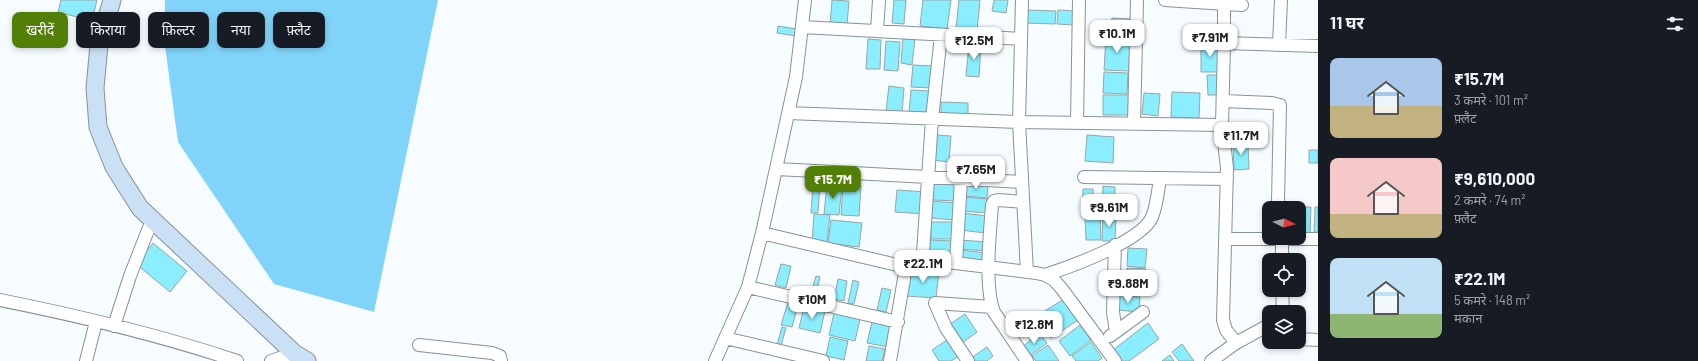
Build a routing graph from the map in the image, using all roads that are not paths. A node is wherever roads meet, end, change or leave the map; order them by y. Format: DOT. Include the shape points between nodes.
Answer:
graph roads {
  1 [pos="112,0"];
  2 [pos="805,0"];
  3 [pos="879,0"];
  4 [pos="1022,0"];
  5 [pos="1079,0"];
  6 [pos="1137,0"];
  7 [pos="1165,0"];
  8 [pos="1281,0"];
  9 [pos="1224,4"];
  10 [pos="1242,5"];
  11 [pos="802,27"];
  12 [pos="877,31"];
  13 [pos="941,35"];
  14 [pos="1021,39"];
  15 [pos="1224,43"];
  16 [pos="1279,45"];
  17 [pos="1318,46"];
  18 [pos="1223,101"];
  19 [pos="788,113"];
  20 [pos="932,119"];
  21 [pos="1019,122"];
  22 [pos="1077,123"];
  23 [pos="1134,123"];
  24 [pos="1222,125"];
  25 [pos="777,169"];
  26 [pos="928,177"];
  27 [pos="1084,177"];
  28 [pos="1160,178"];
  29 [pos="962,179"];
  30 [pos="1227,179"];
  31 [pos="1021,182"];
  32 [pos="1278,201"];
  33 [pos="1022,202"];
  34 [pos="152,220"];
  35 [pos="762,233"];
  36 [pos="1225,239"];
  37 [pos="1262,239"];
  38 [pos="1306,239"];
  39 [pos="1318,239"];
  40 [pos="1115,245"];
  41 [pos="923,260"];
  42 [pos="956,263"];
  43 [pos="989,266"];
  44 [pos="906,267"];
  45 [pos="1027,272"];
  46 [pos="1046,275"];
  47 [pos="748,288"];
  48 [pos="0,300"];
  49 [pos="992,307"];
  50 [pos="1143,312"];
  51 [pos="96,322"];
  52 [pos="898,322"];
  53 [pos="114,326"];
  54 [pos="1262,329"];
  55 [pos="1116,332"];
  56 [pos="725,338"];
  57 [pos="1306,339"];
  58 [pos="1318,340"];
  59 [pos="1102,342"];
  60 [pos="1236,343"];
  61 [pos="419,345"];
  62 [pos="465,356"];
  63 [pos="301,357"];
  64 [pos="86,361"];
  65 [pos="237,361"];
  66 [pos="270,361"];
  67 [pos="501,361"];
  68 [pos="715,361"];
  69 [pos="823,361"];
  70 [pos="890,361"];
  71 [pos="968,361"];
  72 [pos="1027,361"];
  73 [pos="1115,361"];
  74 [pos="1211,361"];
  1 -- 34 [label="main road" via="99,45 95,88 98,127 114,167 140,208"];
  2 -- 11 [label="street"];
  3 -- 12 [label="street"];
  4 -- 14 [label="street"];
  5 -- 22 [label="street"];
  6 -- 23 [label="street"];
  7 -- 9 [label="street"];
  8 -- 16 [label="street"];
  9 -- 10 [label="street"];
  9 -- 15 [label="street"];
  11 -- 12 [label="street"];
  11 -- 19 [label="street" via="796,77"];
  12 -- 13 [label="street"];
  13 -- 14 [label="street"];
  13 -- 20 [label="street"];
  14 -- 21 [label="street"];
  15 -- 16 [label="street"];
  15 -- 18 [label="street"];
  16 -- 17 [label="street"];
  18 -- 24 [label="street"];
  18 -- 32 [label="street" via="1280,105"];
  19 -- 20 [label="street"];
  19 -- 25 [label="street"];
  20 -- 21 [label="street"];
  20 -- 26 [label="street"];
  21 -- 22 [label="street"];
  21 -- 31 [label="street"];
  22 -- 23 [label="street"];
  23 -- 24 [label="street"];
  24 -- 30 [label="street"];
  25 -- 26 [label="street"];
  25 -- 35 [label="street"];
  26 -- 29 [label="street"];
  26 -- 41 [label="street"];
  27 -- 28 [label="street"];
  28 -- 30 [label="street"];
  28 -- 40 [label="street" via="1157,202 1149,222 1137,234"];
  29 -- 31 [label="street"];
  29 -- 42 [label="street"];
  30 -- 36 [label="street"];
  31 -- 33 [label="street"];
  33 -- 43 [label="street" via="994,201"];
  33 -- 45 [label="street"];
  34 -- 53 [label="street"];
  34 -- 63 [label="main road"];
  35 -- 44 [label="street"];
  35 -- 47 [label="street"];
  36 -- 37 [label="street"];
  36 -- 60 [label="street" via="1224,325"];
  38 -- 39 [label="street"];
  40 -- 46 [label="street" via="1085,262"];
  40 -- 55 [label="street" via="1112,312"];
  41 -- 42 [label="street"];
  41 -- 44 [label="street" via="922,268 919,270"];
  42 -- 43 [label="street"];
  43 -- 45 [label="street"];
  43 -- 49 [label="street"];
  44 -- 52 [label="street"];
  45 -- 46 [label="street"];
  46 -- 59 [label="street" via="1062,289"];
  47 -- 52 [label="street"];
  47 -- 56 [label="street"];
  48 -- 51 [label="street"];
  49 -- 71 [label="street" via="935,303 946,328"];
  49 -- 72 [label="street"];
  50 -- 55 [label="street"];
  51 -- 53 [label="street"];
  51 -- 64 [label="street"];
  52 -- 70 [label="street"];
  53 -- 65 [label="street"];
  54 -- 60 [label="street"];
  55 -- 59 [label="street"];
  56 -- 68 [label="street"];
  56 -- 69 [label="street"];
  57 -- 58 [label="street"];
  59 -- 73 [label="street"];
  60 -- 74 [label="street"];
  61 -- 62 [label="street"];
  62 -- 67 [label="street" via="497,354"];
  63 -- 66 [label="street"];
}
